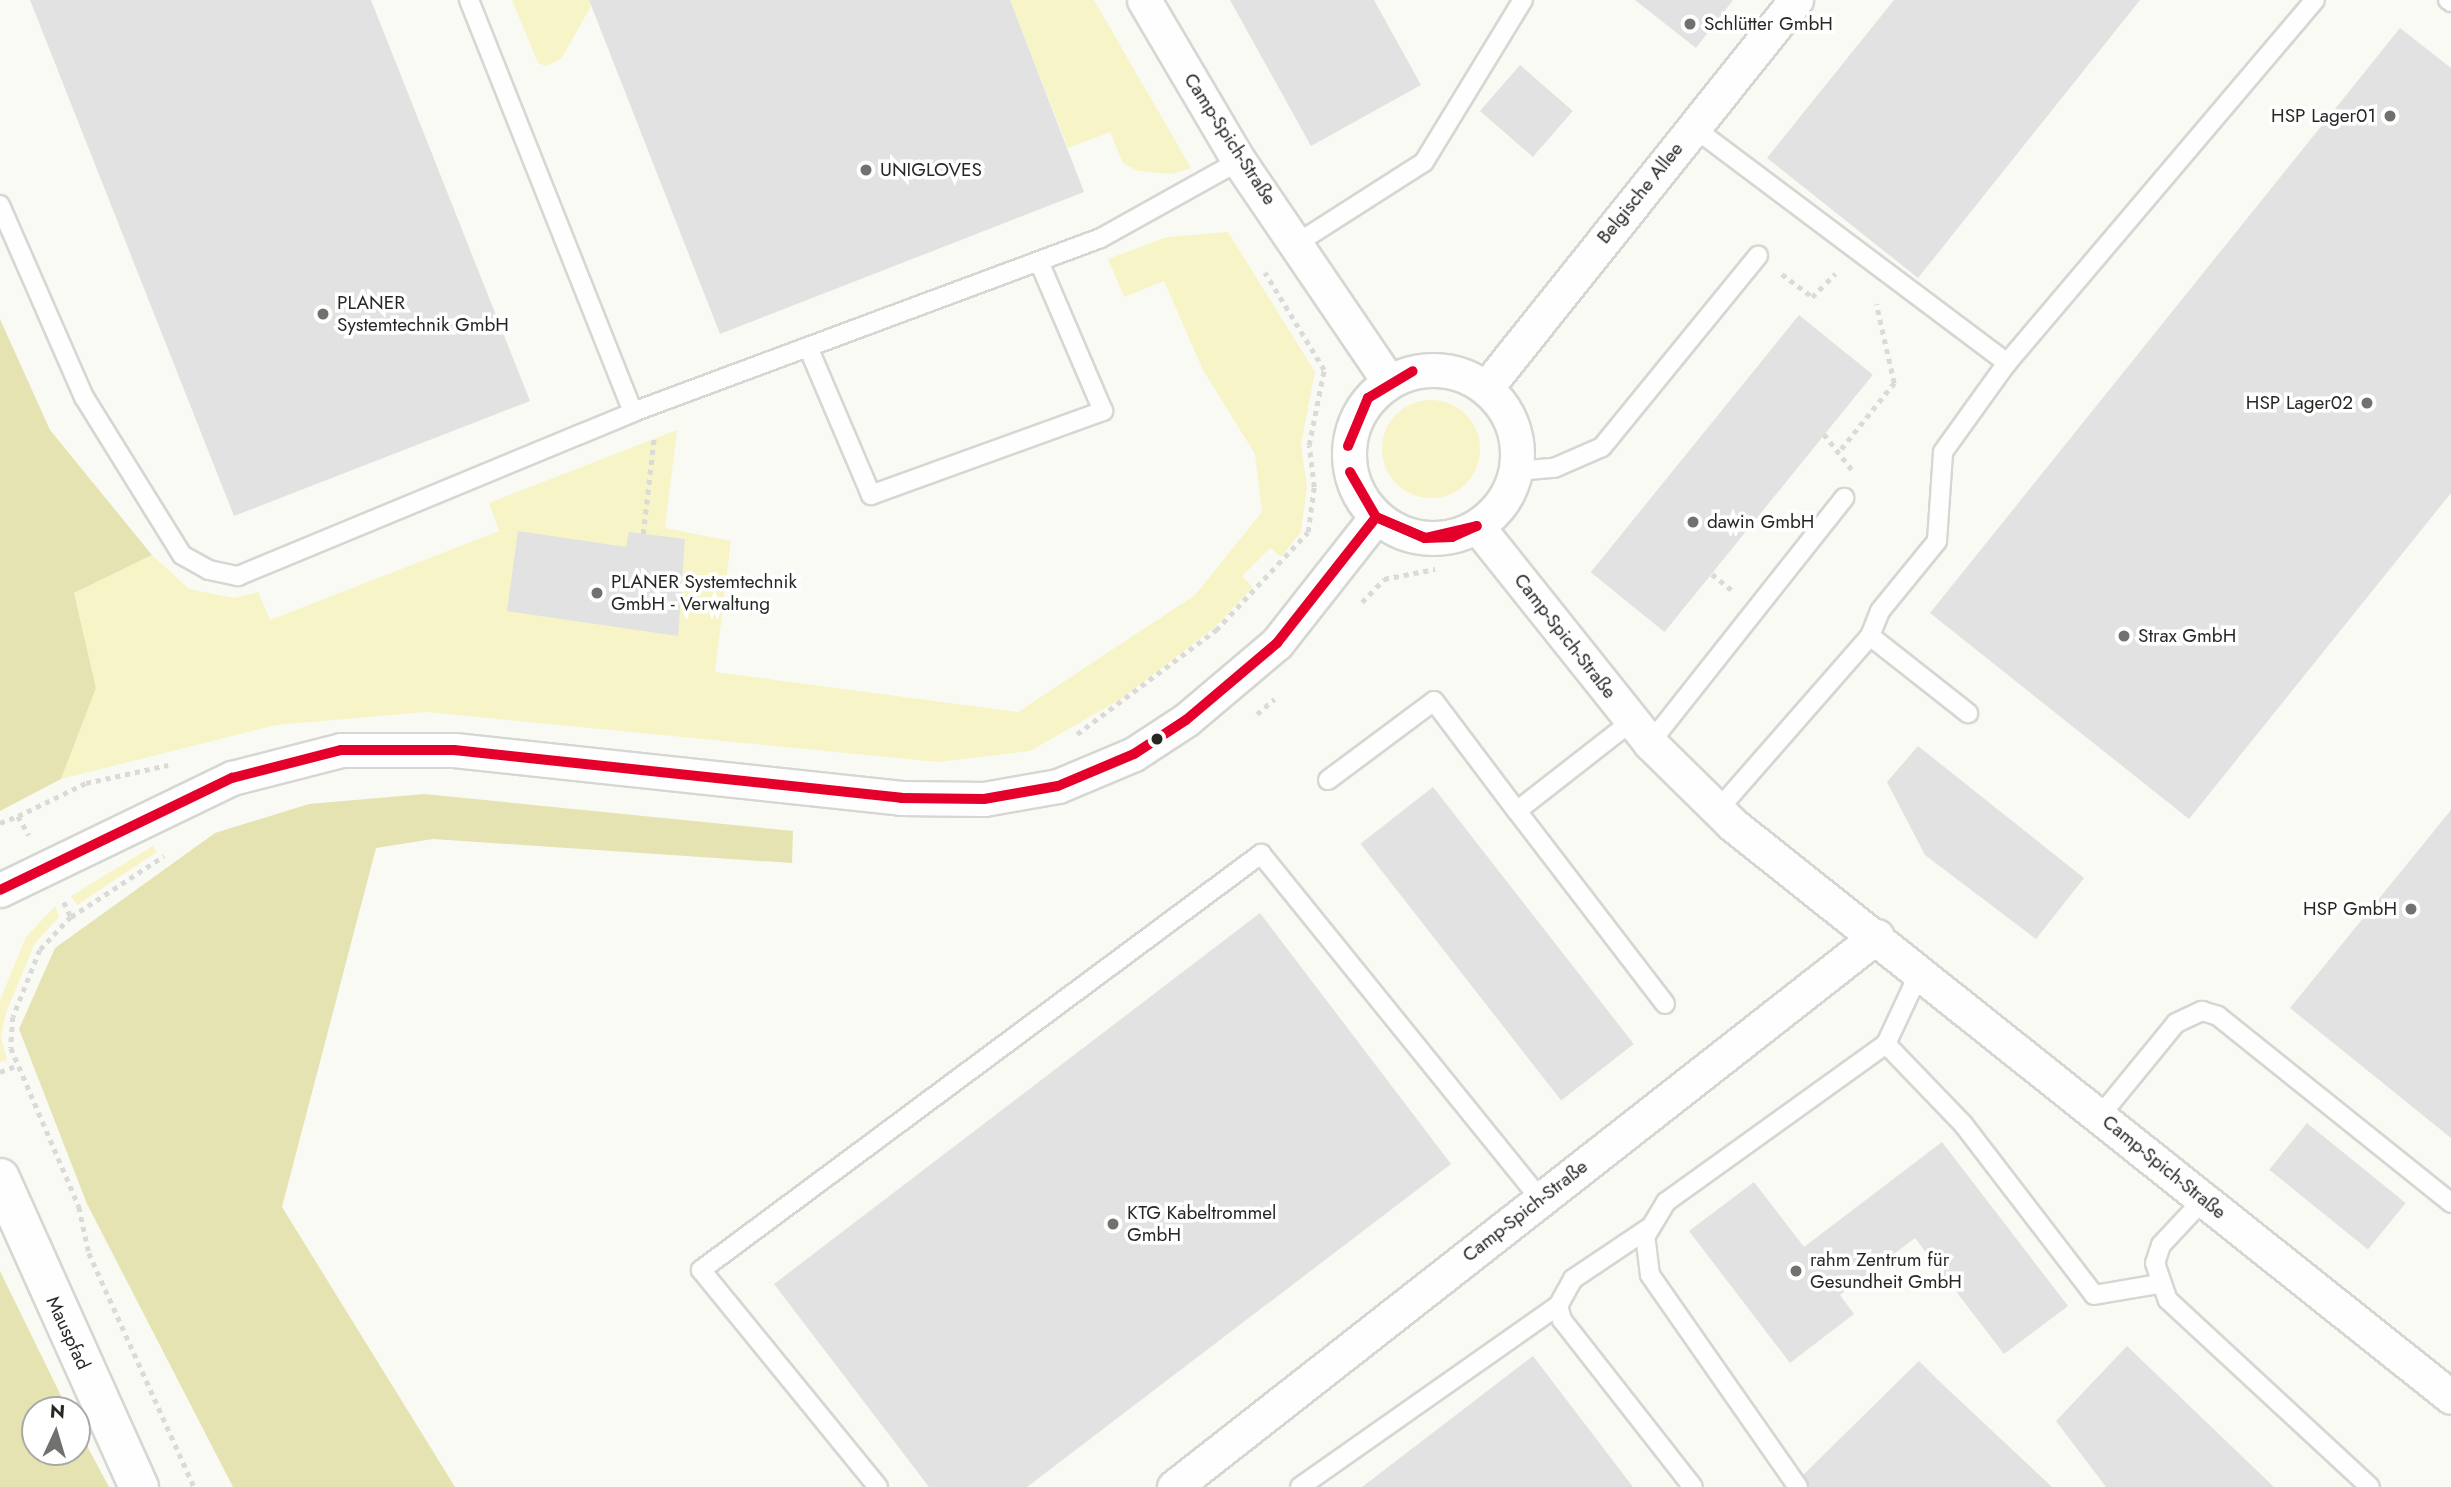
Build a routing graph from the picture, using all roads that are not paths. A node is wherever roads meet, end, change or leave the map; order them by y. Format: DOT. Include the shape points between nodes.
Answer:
graph roads {
  1 [pos="469,0"];
  2 [pos="1144,0"];
  3 [pos="1523,0"];
  4 [pos="1796,0"];
  5 [pos="2315,0"];
  6 [pos="1693,127"];
  7 [pos="1239,160"];
  8 [pos="0,205"];
  9 [pos="1299,242"];
  10 [pos="1758,256"];
  11 [pos="1039,262"];
  12 [pos="808,347"];
  13 [pos="2007,363"];
  14 [pos="1388,382"];
  15 [pos="1486,388"];
  16 [pos="632,412"];
  17 [pos="1516,471"];
  18 [pos="1844,498"];
  19 [pos="1376,517"];
  20 [pos="1477,526"];
  21 [pos="1870,636"];
  22 [pos="1968,713"];
  23 [pos="1641,732"];
  24 [pos="1328,780"];
  25 [pos="1517,811"];
  26 [pos="1717,811"];
  27 [pos="0,890"];
  28 [pos="1877,936"];
  29 [pos="1920,971"];
  30 [pos="1664,1004"];
  31 [pos="1886,1044"];
  32 [pos="2100,1116"];
  33 [pos="0,1178"];
  34 [pos="1540,1199"];
  35 [pos="2204,1199"];
  36 [pos="2451,1203"];
  37 [pos="1649,1228"];
  38 [pos="2159,1284"];
  39 [pos="1558,1306"];
  40 [pos="2451,1398"];
  41 [pos="139,1487"];
  42 [pos="878,1487"];
  43 [pos="1174,1487"];
  44 [pos="1300,1487"];
  45 [pos="1693,1487"];
  46 [pos="1798,1487"];
  47 [pos="2370,1487"];
  1 -- 16 [label="lane"];
  2 -- 7 [label="street, Camp-Spich-Straße"];
  3 -- 9 [label="lane" via="1424,162"];
  4 -- 6 [label="street, Belgische Allee"];
  5 -- 13 [label="lane"];
  6 -- 13 [label="lane"];
  6 -- 15 [label="street, Belgische Allee"];
  7 -- 9 [label="street, Camp-Spich-Straße"];
  7 -- 11 [label="lane" via="1099,239"];
  8 -- 16 [label="lane" via="84,397 182,555 209,570 237,576"];
  9 -- 14 [label="street, Camp-Spich-Straße"];
  10 -- 17 [label="lane" via="1602,447 1554,468"];
  11 -- 12 [label="lane"];
  11 -- 12 [label="lane" via="1103,411 871,495"];
  12 -- 16 [label="lane"];
  13 -- 21 [label="lane" via="1943,452 1937,541 1880,611"];
  14 -- 15 [label="street" via="1438,370"];
  14 -- 19 [label="street" via="1368,398 1348,446 1354,484"];
  15 -- 17 [label="street" via="1513,426"];
  17 -- 20 [label="street" via="1502,502"];
  18 -- 23 [label="lane"];
  19 -- 20 [label="street" via="1425,538"];
  19 -- 27 [label="street" via="1277,643 1247,669 1134,754 1058,786 984,799 901,798 454,750 341,750 232,778"];
  20 -- 23 [label="street, Camp-Spich-Straße"];
  21 -- 22 [label="lane"];
  21 -- 26 [label="lane"];
  23 -- 25 [label="lane"];
  23 -- 26 [label="street, Camp-Spich-Straße"];
  24 -- 25 [label="lane" via="1434,701"];
  25 -- 30 [label="lane"];
  26 -- 28 [label="street, Camp-Spich-Straße"];
  28 -- 29 [label="street, Camp-Spich-Straße"];
  28 -- 34 [label="street, Camp-Spich-Straße"];
  29 -- 31 [label="lane"];
  29 -- 32 [label="street, Camp-Spich-Straße"];
  31 -- 37 [label="lane" via="1666,1202"];
  31 -- 38 [label="lane" via="1963,1124 2094,1294"];
  32 -- 35 [label="street, Camp-Spich-Straße"];
  32 -- 36 [label="lane" via="2176,1024 2202,1011 2218,1016"];
  33 -- 41 [label="street, Mauspfad"];
  34 -- 42 [label="lane" via="1261,854 701,1269"];
  34 -- 43 [label="street, Camp-Spich-Straße"];
  35 -- 38 [label="lane" via="2161,1245"];
  35 -- 40 [label="street, Camp-Spich-Straße"];
  37 -- 39 [label="lane" via="1573,1279"];
  37 -- 46 [label="lane" via="1643,1258 1650,1275"];
  38 -- 47 [label="lane" via="2168,1300"];
  39 -- 44 [label="lane"];
  39 -- 45 [label="lane" via="1562,1320"];
}
